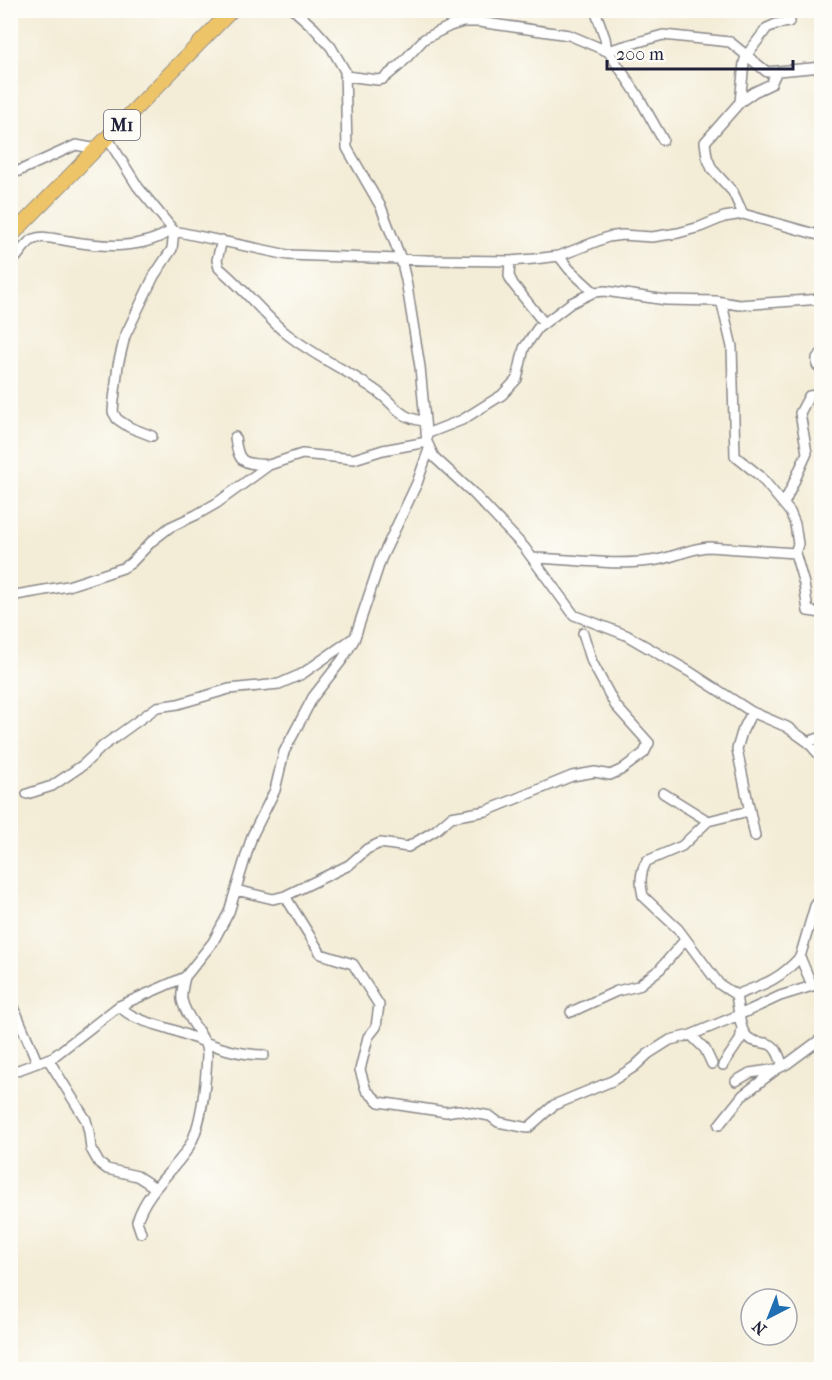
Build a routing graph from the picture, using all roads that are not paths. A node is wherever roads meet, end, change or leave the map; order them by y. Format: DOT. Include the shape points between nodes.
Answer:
graph roads {
  1 [pos="294,10"];
  2 [pos="470,10"];
  3 [pos="595,10"];
  4 [pos="794,10"];
  5 [pos="232,11"];
  6 [pos="463,22"];
  7 [pos="608,51"];
  8 [pos="746,56"];
  9 [pos="822,67"];
  10 [pos="776,73"];
  11 [pos="346,75"];
  12 [pos="740,102"];
  13 [pos="108,139"];
  14 [pos="663,140"];
  15 [pos="97,149"];
  16 [pos="12,173"];
  17 [pos="743,214"];
  18 [pos="173,230"];
  19 [pos="822,236"];
  20 [pos="10,237"];
  21 [pos="222,240"];
  22 [pos="559,256"];
  23 [pos="401,258"];
  24 [pos="510,261"];
  25 [pos="10,263"];
  26 [pos="594,292"];
  27 [pos="822,299"];
  28 [pos="722,304"];
  29 [pos="544,323"];
  30 [pos="822,353"];
  31 [pos="822,370"];
  32 [pos="822,394"];
  33 [pos="424,421"];
  34 [pos="152,436"];
  35 [pos="236,437"];
  36 [pos="427,442"];
  37 [pos="269,465"];
  38 [pos="784,504"];
  39 [pos="795,553"];
  40 [pos="533,558"];
  41 [pos="10,596"];
  42 [pos="822,613"];
  43 [pos="583,633"];
  44 [pos="356,635"];
  45 [pos="752,712"];
  46 [pos="822,737"];
  47 [pos="808,742"];
  48 [pos="822,758"];
  49 [pos="663,793"];
  50 [pos="27,794"];
  51 [pos="749,811"];
  52 [pos="708,821"];
  53 [pos="755,836"];
  54 [pos="236,890"];
  55 [pos="285,896"];
  56 [pos="822,896"];
  57 [pos="685,940"];
  58 [pos="800,957"];
  59 [pos="185,977"];
  60 [pos="817,984"];
  61 [pos="10,995"];
  62 [pos="736,995"];
  63 [pos="119,1006"];
  64 [pos="571,1012"];
  65 [pos="739,1015"];
  66 [pos="742,1029"];
  67 [pos="691,1035"];
  68 [pos="822,1038"];
  69 [pos="205,1043"];
  70 [pos="264,1055"];
  71 [pos="48,1059"];
  72 [pos="37,1062"];
  73 [pos="712,1064"];
  74 [pos="723,1065"];
  75 [pos="780,1068"];
  76 [pos="10,1073"];
  77 [pos="736,1081"];
  78 [pos="718,1125"];
  79 [pos="154,1187"];
  80 [pos="141,1233"];
  1 -- 11 [label="street" via="331,47"];
  2 -- 6 [label="street"];
  3 -- 7 [label="street"];
  4 -- 8 [label="street" via="789,22 763,31"];
  5 -- 13 [label="highway, M1"];
  6 -- 7 [label="street" via="554,31"];
  6 -- 11 [label="street" via="424,39 383,79"];
  7 -- 8 [label="street" via="669,35 730,42"];
  7 -- 14 [label="street"];
  8 -- 10 [label="street" via="764,70"];
  8 -- 12 [label="street"];
  9 -- 10 [label="street"];
  10 -- 12 [label="street" via="771,84"];
  11 -- 23 [label="street" via="347,148 381,207"];
  12 -- 17 [label="street" via="707,138 704,147 712,169 733,192"];
  13 -- 15 [label="highway, M1"];
  13 -- 18 [label="street" via="143,194"];
  15 -- 16 [label="street" via="76,145"];
  15 -- 20 [label="highway, M1"];
  17 -- 19 [label="street"];
  17 -- 22 [label="street" via="678,233 608,237"];
  18 -- 21 [label="street"];
  18 -- 25 [label="street" via="124,245 38,238 30,241"];
  18 -- 34 [label="street" via="172,249 154,276 125,336 114,400 117,419"];
  21 -- 23 [label="street" via="288,255"];
  21 -- 33 [label="street" via="217,265 281,329 381,393 404,417"];
  22 -- 24 [label="street"];
  22 -- 26 [label="street"];
  23 -- 24 [label="street"];
  23 -- 33 [label="street" via="420,367"];
  24 -- 29 [label="street" via="513,284"];
  26 -- 28 [label="street"];
  26 -- 29 [label="street" via="570,303"];
  27 -- 28 [label="street"];
  28 -- 38 [label="street" via="732,347 735,456 760,476"];
  29 -- 36 [label="street" via="524,348 517,379 511,387"];
  30 -- 31 [label="street" via="817,365"];
  32 -- 38 [label="street" via="809,396 800,413 807,453"];
  33 -- 36 [label="street"];
  35 -- 37 [label="street" via="241,460"];
  36 -- 37 [label="street" via="354,459 302,454"];
  36 -- 40 [label="street" via="434,457"];
  36 -- 44 [label="street" via="417,483 381,559"];
  37 -- 41 [label="street" via="217,502 170,527 123,568 68,585"];
  38 -- 39 [label="street" via="795,524"];
  39 -- 40 [label="street" via="697,547 668,558 629,563"];
  39 -- 42 [label="street" via="808,611"];
  40 -- 45 [label="street" via="577,617 626,635"];
  43 -- 55 [label="street" via="592,662 615,705 649,743 644,753 610,775 595,772 572,776 486,811 451,817 408,847 380,843 349,865"];
  44 -- 50 [label="street" via="302,674 279,684 230,689 157,707 52,786"];
  44 -- 54 [label="street" via="291,736 275,790 252,836"];
  45 -- 47 [label="street" via="787,727"];
  45 -- 51 [label="street" via="737,749"];
  46 -- 47 [label="street"];
  47 -- 48 [label="street"];
  49 -- 52 [label="street"];
  51 -- 52 [label="street"];
  51 -- 53 [label="street"];
  52 -- 57 [label="street" via="682,846 647,861 641,873 644,896"];
  54 -- 55 [label="street" via="273,899"];
  54 -- 59 [label="street" via="221,929"];
  55 -- 67 [label="street" via="315,948 321,954 353,964 379,1005 376,1027 368,1037 360,1070 366,1090 379,1102 446,1112 458,1110 528,1128 554,1105 612,1081 670,1040"];
  56 -- 58 [label="street" via="815,906"];
  57 -- 62 [label="street" via="719,984"];
  57 -- 64 [label="street" via="660,969 638,986"];
  58 -- 60 [label="street"];
  58 -- 62 [label="street" via="785,973"];
  59 -- 63 [label="street"];
  59 -- 69 [label="street" via="183,1004"];
  60 -- 65 [label="street"];
  61 -- 72 [label="street"];
  62 -- 65 [label="street"];
  63 -- 69 [label="street" via="142,1021"];
  63 -- 71 [label="street"];
  65 -- 66 [label="street"];
  65 -- 67 [label="street"];
  66 -- 74 [label="street" via="740,1040"];
  66 -- 75 [label="street" via="751,1040 776,1050"];
  67 -- 73 [label="street" via="705,1049"];
  68 -- 75 [label="street"];
  69 -- 70 [label="street" via="231,1052"];
  69 -- 79 [label="street" via="205,1080 195,1135 181,1158"];
  71 -- 72 [label="street"];
  71 -- 79 [label="street" via="86,1120 91,1149 99,1163 107,1169 137,1176"];
  72 -- 76 [label="street"];
  75 -- 77 [label="street" via="757,1071"];
  75 -- 78 [label="street" via="743,1095"];
  79 -- 80 [label="street" via="137,1221"];
}
